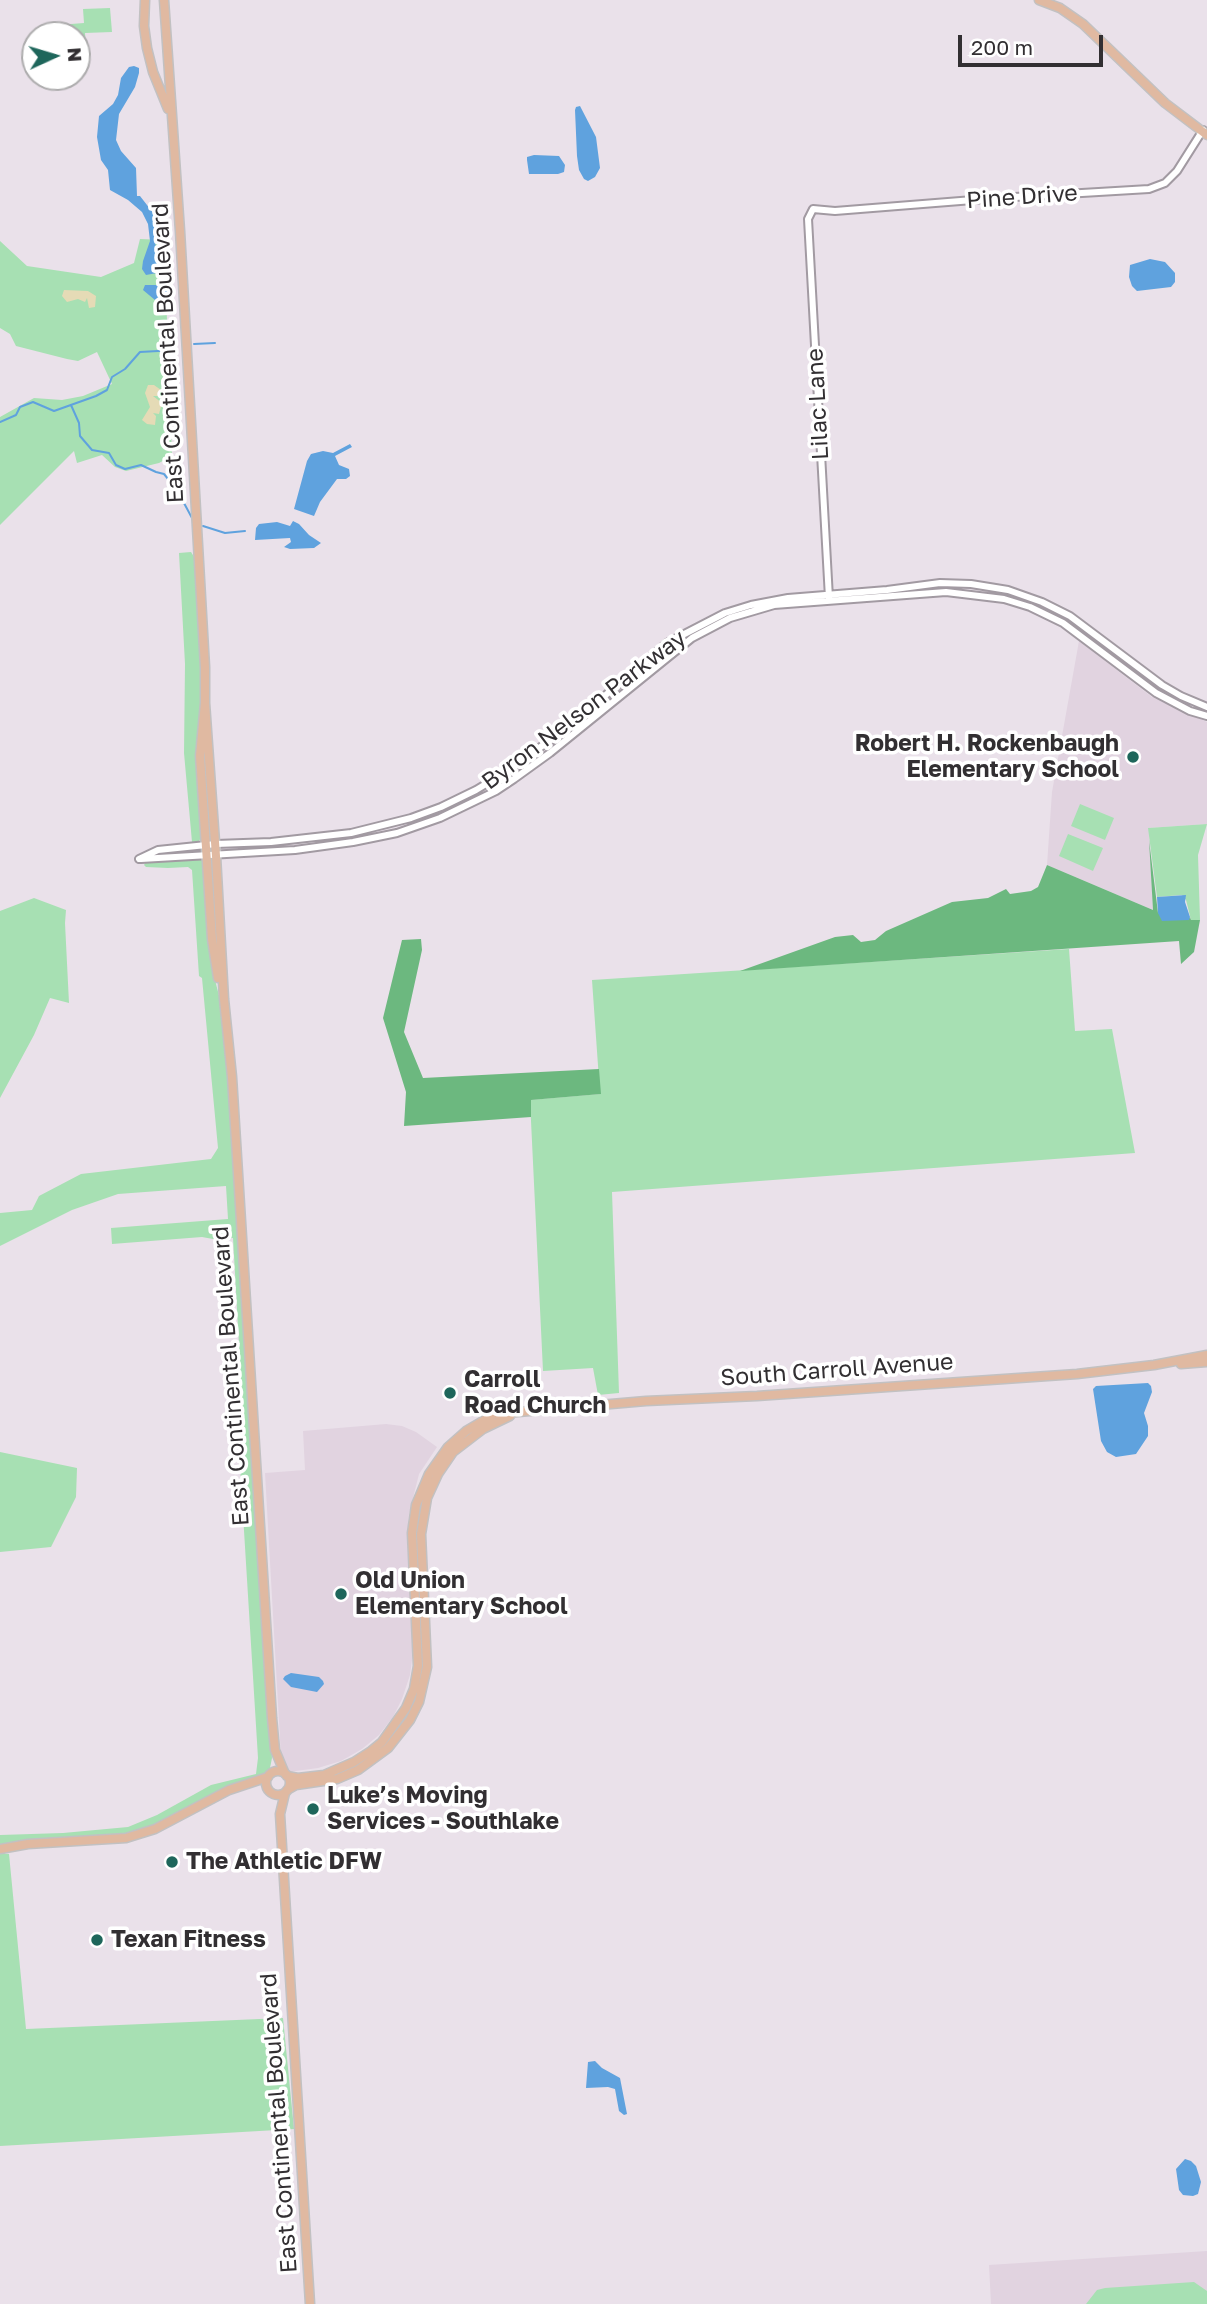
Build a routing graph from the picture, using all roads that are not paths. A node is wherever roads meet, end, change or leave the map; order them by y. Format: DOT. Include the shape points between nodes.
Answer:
graph roads {
  1 [pos="145,0"];
  2 [pos="164,0"];
  3 [pos="1039,0"];
  4 [pos="173,129"];
  5 [pos="1206,131"];
  6 [pos="813,209"];
  7 [pos="876,594"];
  8 [pos="829,598"];
  9 [pos="1194,702"];
  10 [pos="1207,707"];
  11 [pos="1190,711"];
  12 [pos="1207,716"];
  13 [pos="211,844"];
  14 [pos="212,856"];
  15 [pos="1207,1355"];
  16 [pos="1207,1362"];
  17 [pos="1154,1365"];
  18 [pos="523,1411"];
  19 [pos="275,1750"];
  20 [pos="269,1775"];
  21 [pos="286,1775"];
  22 [pos="242,1787"];
  23 [pos="286,1791"];
  24 [pos="270,1792"];
  25 [pos="280,1814"];
  26 [pos="0,1849"];
  27 [pos="310,2304"];
  1 -- 4 [label="main road" via="150,59"];
  2 -- 4 [label="main road, East Continental Boulevard"];
  3 -- 5 [label="main road" via="1083,24 1166,103"];
  4 -- 13 [label="main road, East Continental Boulevard"];
  5 -- 6 [label="street, Pine Drive" via="1177,171 1165,183 1149,189"];
  6 -- 8 [label="street, Lilac Lane" via="808,219"];
  7 -- 8 [label="street, Byron Nelson Parkway"];
  7 -- 9 [label="street, Byron Nelson Parkway" via="957,583 1029,597 1070,616 1142,672"];
  7 -- 11 [label="street, Byron Nelson Parkway" via="959,592 1030,607 1077,632 1156,693"];
  8 -- 13 [label="street, Byron Nelson Parkway" via="788,598 751,605 697,626 667,643 509,770 441,807 351,833"];
  8 -- 14 [label="street, Byron Nelson Parkway" via="774,605 709,627 514,779 440,818 353,842"];
  9 -- 10 [label="street, Byron Nelson Parkway"];
  9 -- 11 [label="street"];
  11 -- 12 [label="street, Byron Nelson Parkway"];
  13 -- 14 [label="main road, East Continental Boulevard"];
  13 -- 14 [label="street, Byron Nelson Parkway" via="158,850 139,859"];
  14 -- 19 [label="main road, East Continental Boulevard" via="232,1077"];
  15 -- 17 [label="main road, South Carroll Avenue"];
  16 -- 17 [label="main road, South Carroll Avenue"];
  17 -- 18 [label="main road, South Carroll Avenue"];
  18 -- 21 [label="main road, South Carroll Avenue" via="495,1414 466,1431 448,1447 421,1491 412,1533 418,1666 402,1716 382,1742 354,1762 324,1774"];
  18 -- 23 [label="main road, South Carroll Avenue" via="495,1421 453,1452 429,1494 421,1534 427,1667 410,1720 388,1748 358,1770"];
  19 -- 20 [label="main road, East Continental Boulevard"];
  19 -- 21 [label="main road, East Continental Boulevard"];
  20 -- 21 [label="main road" via="277,1771"];
  20 -- 22 [label="main road"];
  20 -- 24 [label="main road" via="266,1784"];
  21 -- 23 [label="main road"];
  22 -- 24 [label="main road"];
  22 -- 26 [label="main road" via="126,1838"];
  23 -- 24 [label="main road"];
  23 -- 25 [label="main road, East Continental Boulevard"];
  24 -- 25 [label="main road, East Continental Boulevard"];
  25 -- 27 [label="main road, East Continental Boulevard"];
}
